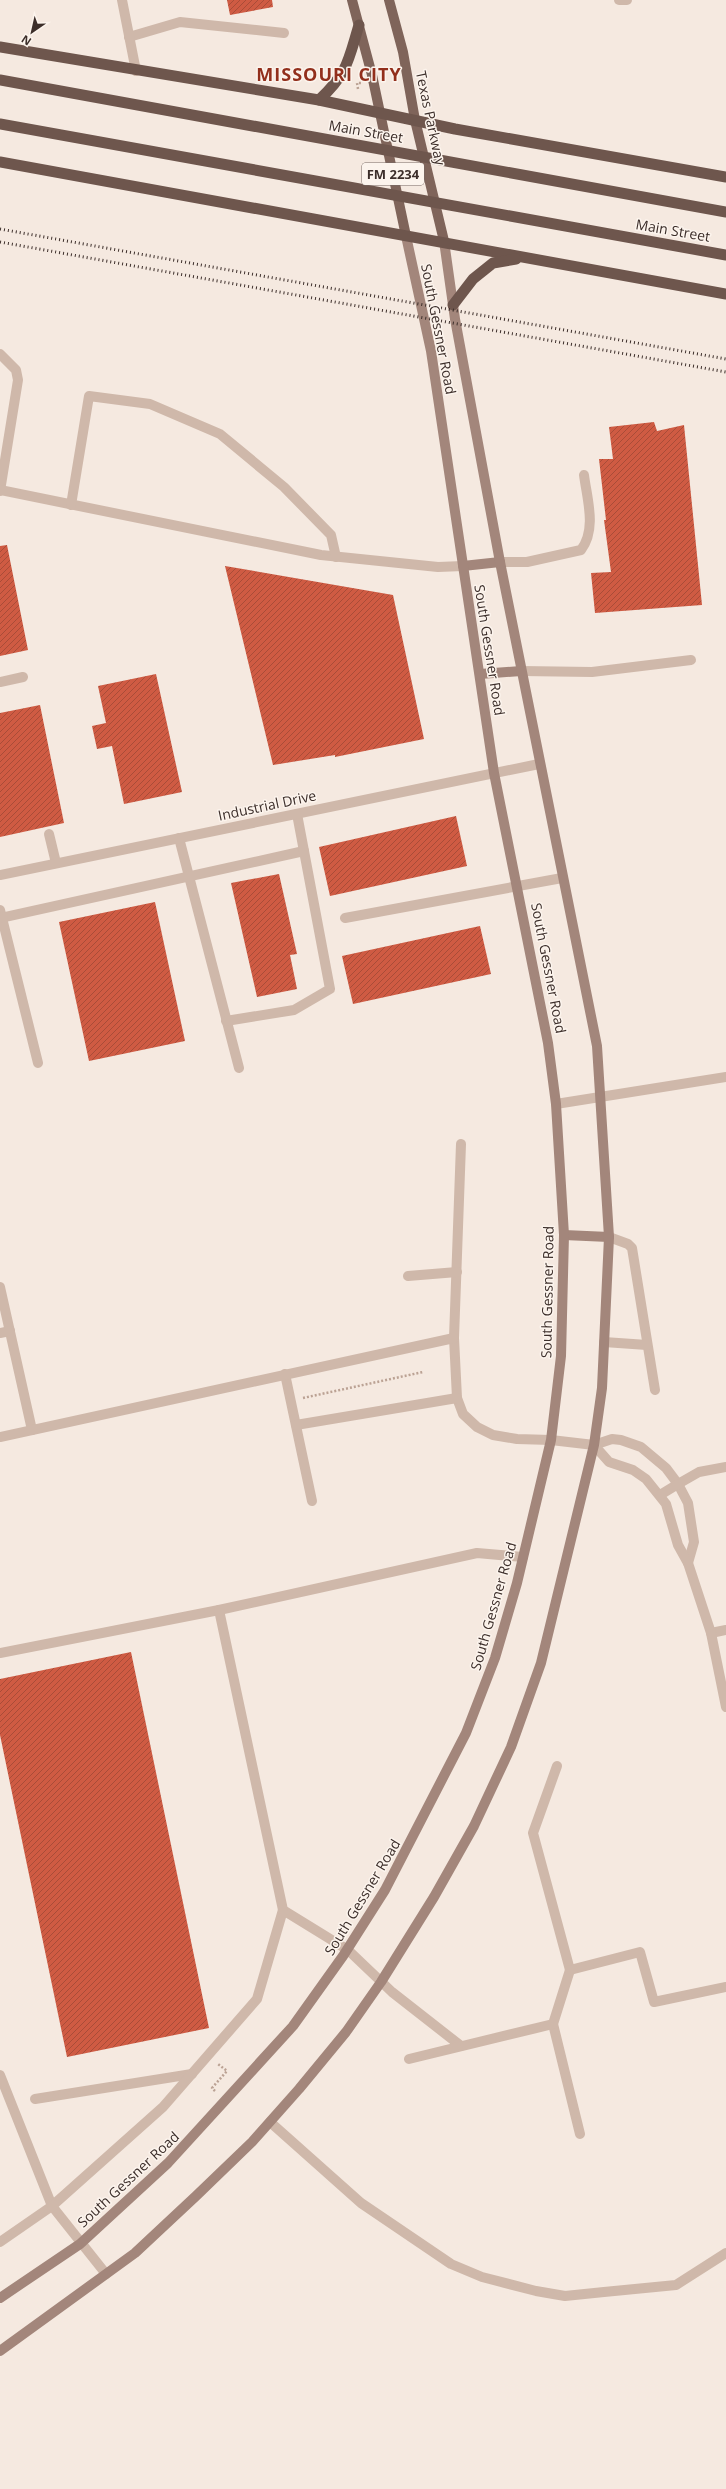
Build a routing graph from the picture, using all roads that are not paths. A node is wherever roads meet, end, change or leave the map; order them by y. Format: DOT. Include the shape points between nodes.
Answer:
graph roads {
  1 [pos="122,0"];
  2 [pos="352,0"];
  3 [pos="389,0"];
  4 [pos="619,0"];
  5 [pos="627,0"];
  6 [pos="359,25"];
  7 [pos="284,33"];
  8 [pos="129,37"];
  9 [pos="0,47"];
  10 [pos="136,71"];
  11 [pos="0,80"];
  12 [pos="319,100"];
  13 [pos="380,113"];
  14 [pos="415,120"];
  15 [pos="0,124"];
  16 [pos="0,162"];
  17 [pos="726,177"];
  18 [pos="726,212"];
  19 [pos="406,236"];
  20 [pos="444,241"];
  21 [pos="726,255"];
  22 [pos="521,258"];
  23 [pos="726,294"];
  24 [pos="453,305"];
  25 [pos="0,354"];
  26 [pos="584,475"];
  27 [pos="0,490"];
  28 [pos="71,505"];
  29 [pos="336,556"];
  30 [pos="500,562"];
  31 [pos="464,566"];
  32 [pos="691,660"];
  33 [pos="521,671"];
  34 [pos="480,674"];
  35 [pos="23,677"];
  36 [pos="0,682"];
  37 [pos="539,764"];
  38 [pos="494,772"];
  39 [pos="297,814"];
  40 [pos="49,834"];
  41 [pos="179,838"];
  42 [pos="304,851"];
  43 [pos="56,863"];
  44 [pos="0,875"];
  45 [pos="189,876"];
  46 [pos="562,878"];
  47 [pos="519,886"];
  48 [pos="1,915"];
  49 [pos="345,918"];
  50 [pos="226,1022"];
  51 [pos="38,1063"];
  52 [pos="239,1068"];
  53 [pos="726,1077"];
  54 [pos="601,1098"];
  55 [pos="556,1104"];
  56 [pos="462,1144"];
  57 [pos="564,1235"];
  58 [pos="609,1237"];
  59 [pos="456,1272"];
  60 [pos="408,1276"];
  61 [pos="0,1287"];
  62 [pos="5,1332"];
  63 [pos="454,1338"];
  64 [pos="604,1342"];
  65 [pos="647,1345"];
  66 [pos="285,1374"];
  67 [pos="655,1390"];
  68 [pos="457,1398"];
  69 [pos="296,1425"];
  70 [pos="32,1430"];
  71 [pos="0,1437"];
  72 [pos="551,1440"];
  73 [pos="594,1445"];
  74 [pos="726,1467"];
  75 [pos="678,1484"];
  76 [pos="660,1495"];
  77 [pos="312,1501"];
  78 [pos="523,1557"];
  79 [pos="688,1562"];
  80 [pos="219,1610"];
  81 [pos="726,1630"];
  82 [pos="711,1633"];
  83 [pos="0,1653"];
  84 [pos="726,1707"];
  85 [pos="557,1766"];
  86 [pos="283,1910"];
  87 [pos="348,1950"];
  88 [pos="570,1970"];
  89 [pos="381,1982"];
  90 [pos="726,1987"];
  91 [pos="553,2024"];
  92 [pos="461,2046"];
  93 [pos="409,2059"];
  94 [pos="192,2074"];
  95 [pos="0,2075"];
  96 [pos="35,2099"];
  97 [pos="270,2122"];
  98 [pos="580,2134"];
  99 [pos="52,2206"];
  100 [pos="0,2242"];
  101 [pos="81,2242"];
  102 [pos="726,2253"];
  103 [pos="106,2274"];
  104 [pos="0,2298"];
  105 [pos="0,2351"];
  1 -- 8 [label="street"];
  2 -- 6 [label="main road, FM 2234"];
  3 -- 14 [label="main road, Texas Parkway / FM 2234" via="403,52"];
  4 -- 5 [label="street"];
  6 -- 12 [label="highway" via="345,71"];
  6 -- 13 [label="main road, FM 2234"];
  7 -- 8 [label="street" via="180,22"];
  8 -- 10 [label="street"];
  9 -- 10 [label="highway"];
  10 -- 12 [label="highway"];
  11 -- 18 [label="highway, Main Street, bridge"];
  12 -- 13 [label="highway"];
  13 -- 14 [label="highway"];
  13 -- 19 [label="main road, South Gessner Road / FM 2234"];
  14 -- 17 [label="highway"];
  14 -- 20 [label="main road, Texas Parkway / FM 2234"];
  15 -- 21 [label="highway, Main Street, bridge"];
  16 -- 19 [label="highway"];
  19 -- 20 [label="highway"];
  19 -- 31 [label="main road, South Gessner Road" via="431,351"];
  20 -- 22 [label="highway"];
  20 -- 24 [label="main road, South Gessner Road"];
  22 -- 23 [label="highway"];
  22 -- 24 [label="highway" via="493,263 473,279"];
  24 -- 30 [label="main road, South Gessner Road"];
  25 -- 27 [label="street" via="16,370 18,380"];
  26 -- 30 [label="street" via="590,526 588,540 581,550 527,562"];
  27 -- 28 [label="street"];
  28 -- 29 [label="street"];
  28 -- 29 [label="street" via="89,396 150,404 220,434 284,487 331,536"];
  29 -- 31 [label="street" via="438,567"];
  30 -- 31 [label="main road"];
  30 -- 33 [label="main road, South Gessner Road"];
  31 -- 34 [label="main road, South Gessner Road"];
  32 -- 33 [label="street" via="592,672"];
  33 -- 34 [label="main road"];
  33 -- 37 [label="main road, South Gessner Road"];
  34 -- 38 [label="main road, South Gessner Road"];
  35 -- 36 [label="street"];
  37 -- 38 [label="street, Industrial Drive"];
  37 -- 46 [label="main road, South Gessner Road"];
  38 -- 39 [label="street, Industrial Drive"];
  38 -- 47 [label="main road, South Gessner Road"];
  39 -- 41 [label="street, Industrial Drive"];
  39 -- 42 [label="street"];
  40 -- 43 [label="street"];
  41 -- 43 [label="street, Industrial Drive"];
  41 -- 45 [label="street"];
  42 -- 45 [label="street"];
  42 -- 50 [label="street" via="330,989 294,1010"];
  43 -- 44 [label="street, Industrial Drive"];
  45 -- 48 [label="street"];
  45 -- 50 [label="street"];
  46 -- 47 [label="street"];
  46 -- 54 [label="main road, South Gessner Road" via="597,1046"];
  47 -- 49 [label="street"];
  47 -- 55 [label="main road, South Gessner Road" via="548,1043"];
  48 -- 51 [label="street"];
  50 -- 52 [label="street"];
  53 -- 54 [label="street"];
  54 -- 55 [label="street"];
  54 -- 58 [label="main road, South Gessner Road"];
  55 -- 57 [label="main road, South Gessner Road"];
  56 -- 59 [label="street"];
  57 -- 58 [label="main road"];
  57 -- 72 [label="main road, South Gessner Road" via="561,1356"];
  58 -- 64 [label="main road, South Gessner Road"];
  58 -- 65 [label="street" via="632,1248"];
  59 -- 60 [label="street"];
  59 -- 63 [label="street"];
  61 -- 62 [label="street"];
  62 -- 70 [label="street"];
  63 -- 66 [label="street"];
  63 -- 68 [label="street"];
  64 -- 65 [label="street"];
  64 -- 73 [label="main road, South Gessner Road" via="602,1388"];
  65 -- 67 [label="street"];
  66 -- 69 [label="street"];
  66 -- 70 [label="street"];
  68 -- 69 [label="street"];
  68 -- 72 [label="street" via="463,1414 477,1427 493,1435"];
  69 -- 77 [label="street"];
  70 -- 71 [label="street"];
  72 -- 73 [label="street"];
  72 -- 78 [label="main road, South Gessner Road"];
  73 -- 75 [label="street" via="612,1439 641,1447 666,1468"];
  73 -- 76 [label="street" via="609,1462 633,1470 646,1479"];
  73 -- 89 [label="main road, South Gessner Road" via="540,1663 511,1747 470,1833"];
  74 -- 75 [label="street" via="699,1472"];
  75 -- 76 [label="street"];
  75 -- 79 [label="street" via="688,1503 694,1542"];
  76 -- 79 [label="street" via="666,1504 678,1545"];
  78 -- 80 [label="street" via="477,1554"];
  78 -- 87 [label="main road, South Gessner Road" via="495,1658 466,1733 388,1883"];
  79 -- 82 [label="street"];
  80 -- 83 [label="street"];
  80 -- 86 [label="street"];
  81 -- 82 [label="street"];
  82 -- 84 [label="street"];
  85 -- 88 [label="street" via="534,1833"];
  86 -- 87 [label="street"];
  86 -- 94 [label="street" via="257,1999"];
  87 -- 89 [label="street"];
  87 -- 101 [label="main road, South Gessner Road" via="293,2026 174,2158"];
  88 -- 90 [label="street" via="640,1952 654,2002"];
  88 -- 91 [label="street"];
  89 -- 92 [label="street"];
  89 -- 97 [label="main road, South Gessner Road" via="346,2032"];
  91 -- 92 [label="street"];
  91 -- 98 [label="street"];
  92 -- 93 [label="street"];
  94 -- 96 [label="street"];
  94 -- 99 [label="street" via="163,2108"];
  95 -- 99 [label="street"];
  97 -- 102 [label="street" via="361,2203 451,2264 482,2277 565,2296 676,2285"];
  97 -- 103 [label="main road, South Gessner Road" via="146,2243"];
  99 -- 100 [label="street"];
  99 -- 101 [label="street"];
  101 -- 103 [label="street"];
  101 -- 104 [label="main road, South Gessner Road"];
  103 -- 105 [label="main road, South Gessner Road"];
}
